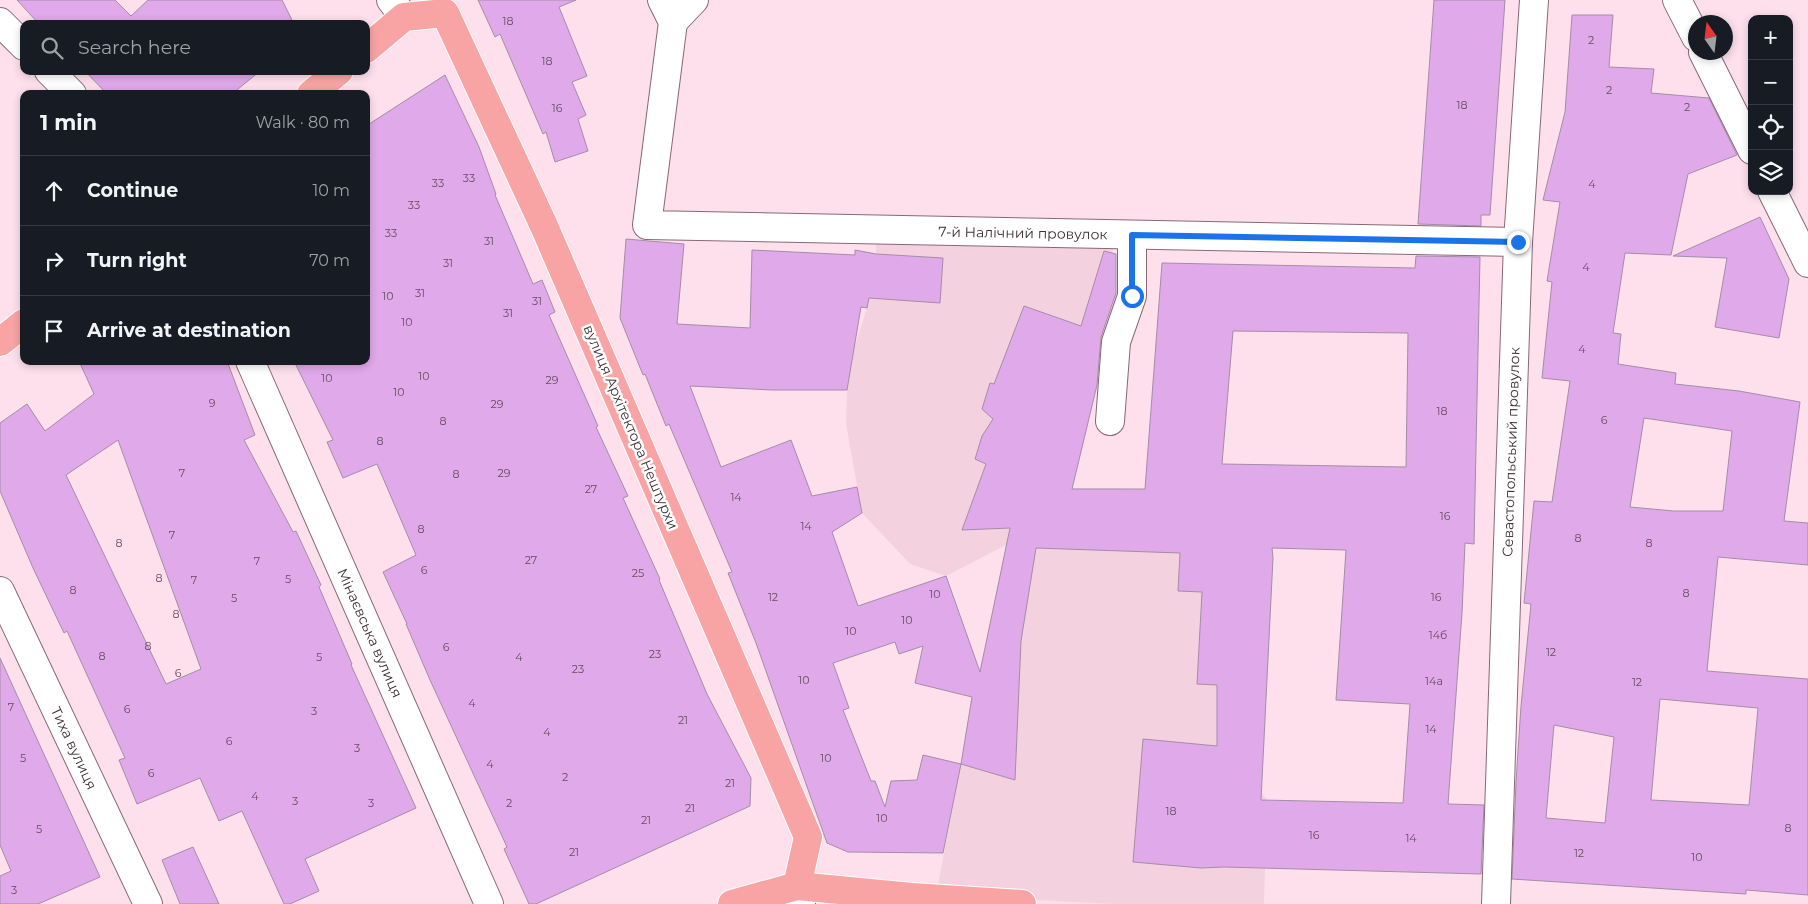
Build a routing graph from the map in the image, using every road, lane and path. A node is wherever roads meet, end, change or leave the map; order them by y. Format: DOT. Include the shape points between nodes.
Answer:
graph roads {
  1 [pos="694,0"];
  2 [pos="1534,0"];
  3 [pos="1677,0"];
  4 [pos="398,8"];
  5 [pos="667,11"];
  6 [pos="1688,21"];
  7 [pos="0,22"];
  8 [pos="20,42"];
  9 [pos="370,44"];
  10 [pos="1707,60"];
  11 [pos="53,75"];
  12 [pos="334,75"];
  13 [pos="68,90"];
  14 [pos="316,90"];
  15 [pos="1748,142"];
  16 [pos="1774,195"];
  17 [pos="1132,235"];
  18 [pos="1518,242"];
  19 [pos="1808,262"];
  20 [pos="20,326"];
  21 [pos="0,342"];
  22 [pos="252,365"];
  23 [pos="1110,421"];
  24 [pos="0,591"];
  25 [pos="799,895"];
  26 [pos="148,904"];
  27 [pos="489,904"];
  28 [pos="732,904"];
  29 [pos="1022,904"];
  30 [pos="1496,904"];
  1 -- 5 [label="street"];
  2 -- 18 [label="street, Севастопольський провулок"];
  3 -- 6 [label="street"];
  4 -- 9 [label="main road"];
  4 -- 25 [label="main road, вулиця Архітектора Нештурхи" via="445,13 544,226 808,837"];
  5 -- 17 [label="street, 7-й Налічний провулок" via="647,225"];
  7 -- 8 [label="street"];
  10 -- 15 [label="street"];
  11 -- 13 [label="street"];
  12 -- 14 [label="main road"];
  16 -- 19 [label="street"];
  17 -- 18 [label="street, 7-й Налічний провулок"];
  17 -- 23 [label="street" via="1132,296 1116,342"];
  18 -- 30 [label="street, Севастопольський провулок"];
  20 -- 21 [label="main road"];
  22 -- 27 [label="street, Мінаєвська вулиця"];
  24 -- 26 [label="street, Тиха вулиця"];
  25 -- 28 [label="main road"];
  25 -- 29 [label="main road"];
}
